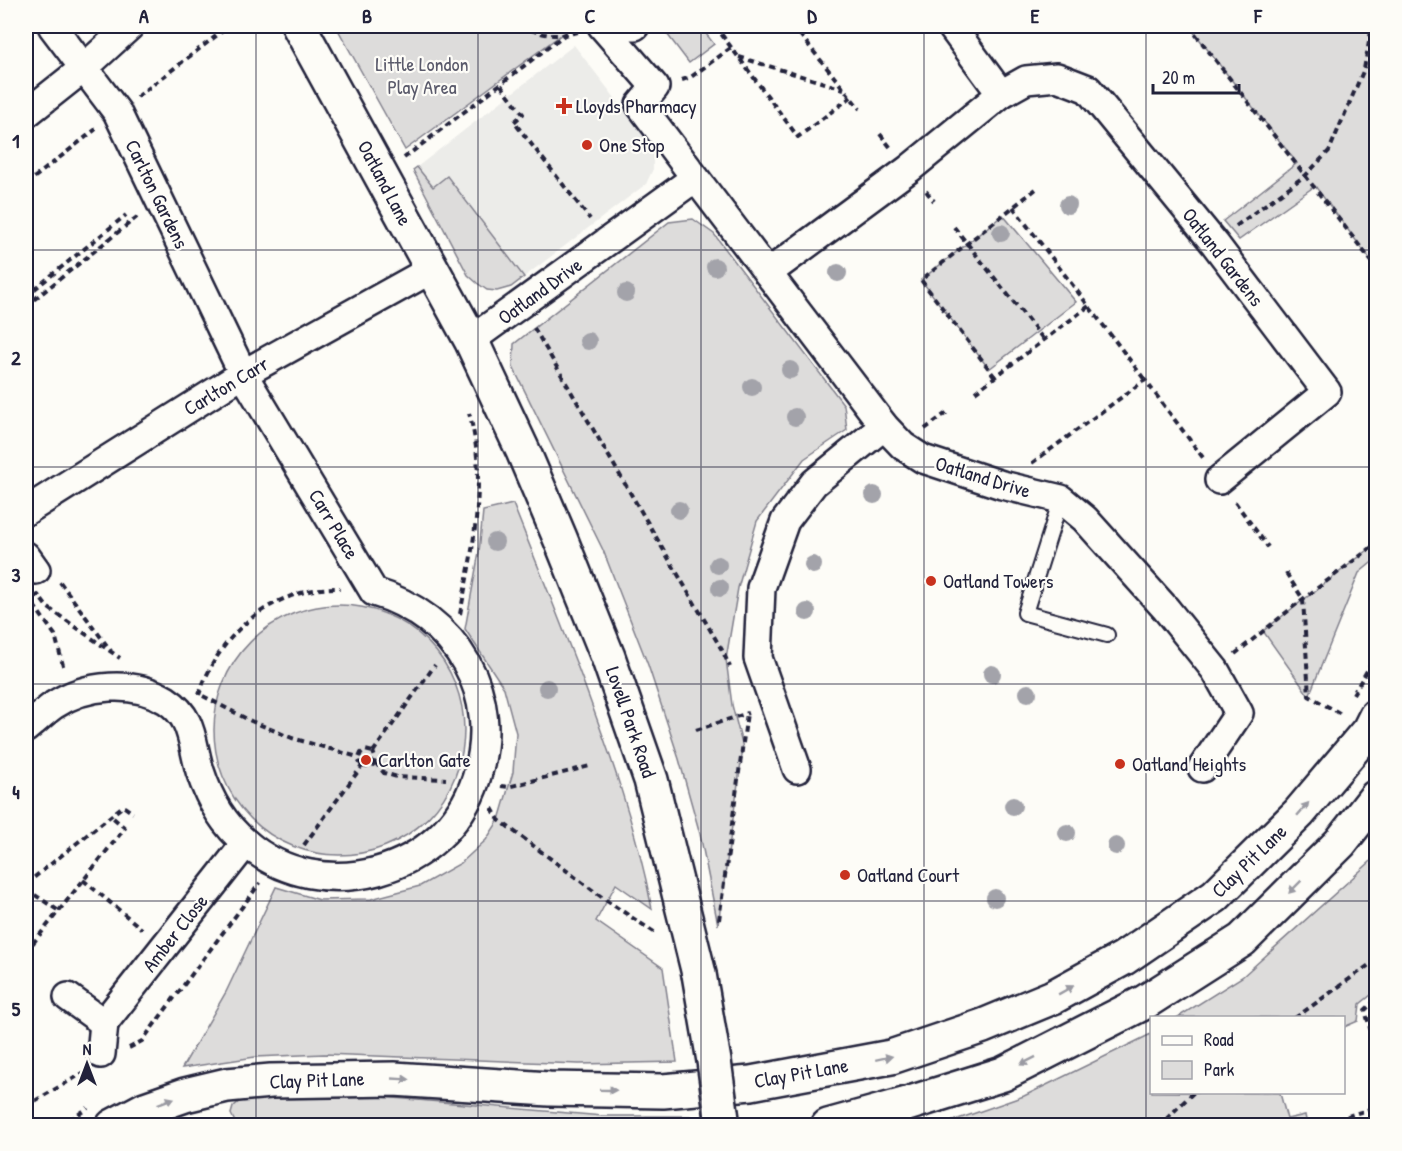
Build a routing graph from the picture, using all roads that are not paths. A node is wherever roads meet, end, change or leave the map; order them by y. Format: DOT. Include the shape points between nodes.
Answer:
graph roads {
  1 [pos="52,26"];
  2 [pos="130,26"];
  3 [pos="299,26"];
  4 [pos="602,26"];
  5 [pos="635,26"];
  6 [pos="951,26"];
  7 [pos="84,68"];
  8 [pos="1000,94"];
  9 [pos="26,114"];
  10 [pos="695,177"];
  11 [pos="432,269"];
  12 [pos="768,273"];
  13 [pos="471,340"];
  14 [pos="243,374"];
  15 [pos="884,426"];
  16 [pos="1219,480"];
  17 [pos="1061,499"];
  18 [pos="26,511"];
  19 [pos="1107,635"];
  20 [pos="1373,723"];
  21 [pos="26,728"];
  22 [pos="1202,768"];
  23 [pos="797,769"];
  24 [pos="1377,797"];
  25 [pos="246,843"];
  26 [pos="68,997"];
  27 [pos="104,1023"];
  28 [pos="104,1058"];
  29 [pos="104,1115"];
  30 [pos="723,1125"];
  31 [pos="828,1125"];
  1 -- 7 [label="street, Carlton Gardens"];
  2 -- 7 [label="street"];
  3 -- 11 [label="main road, Oatland Lane"];
  4 -- 5 [label="street"];
  4 -- 10 [label="street, Oatland Drive" via="655,87 640,105"];
  6 -- 8 [label="street"];
  7 -- 9 [label="street"];
  7 -- 14 [label="street, Carlton Gardens" via="117,112"];
  8 -- 12 [label="street, Oatland Gardens" via="909,170"];
  8 -- 16 [label="street, Oatland Gardens" via="1026,80 1058,78 1089,89 1215,244 1327,392"];
  10 -- 12 [label="street, Oatland Drive"];
  10 -- 13 [label="street, Oatland Drive"];
  11 -- 13 [label="main road, Oatland Lane"];
  11 -- 14 [label="street, Carlton Carr"];
  12 -- 15 [label="street, Oatland Drive"];
  13 -- 30 [label="main road, Lovell Park Road, bridge" via="523,451 609,657 651,780 699,974"];
  14 -- 18 [label="street, Carlton Carr"];
  14 -- 25 [label="street, Carr Place" via="374,592 419,612 453,643 474,678 484,717 483,752 476,782 464,806 423,851 395,866 345,877 313,874 281,865"];
  15 -- 17 [label="street, Oatland Drive" via="923,459"];
  15 -- 23 [label="street" via="814,483 785,521 761,588 758,658"];
  17 -- 19 [label="lane" via="1025,613"];
  17 -- 22 [label="street, Oatland Drive" via="1085,519 1166,609 1215,670 1239,713"];
  29 -- 20 [label="main road, Clay Pit Lane, one-way" via="227,1085 271,1081 394,1078 549,1089 663,1091 751,1083 891,1057 1053,997 1124,958 1197,909 1299,813"];
  21 -- 25 [label="street" via="54,705 108,687 141,688 166,701 185,717 208,794"];
  24 -- 31 [label="main road, one-way" via="1340,843 1242,940 1145,1002 1003,1074"];
  25 -- 27 [label="street, Amber Close"];
  26 -- 27 [label="street"];
  27 -- 28 [label="street"];
}
